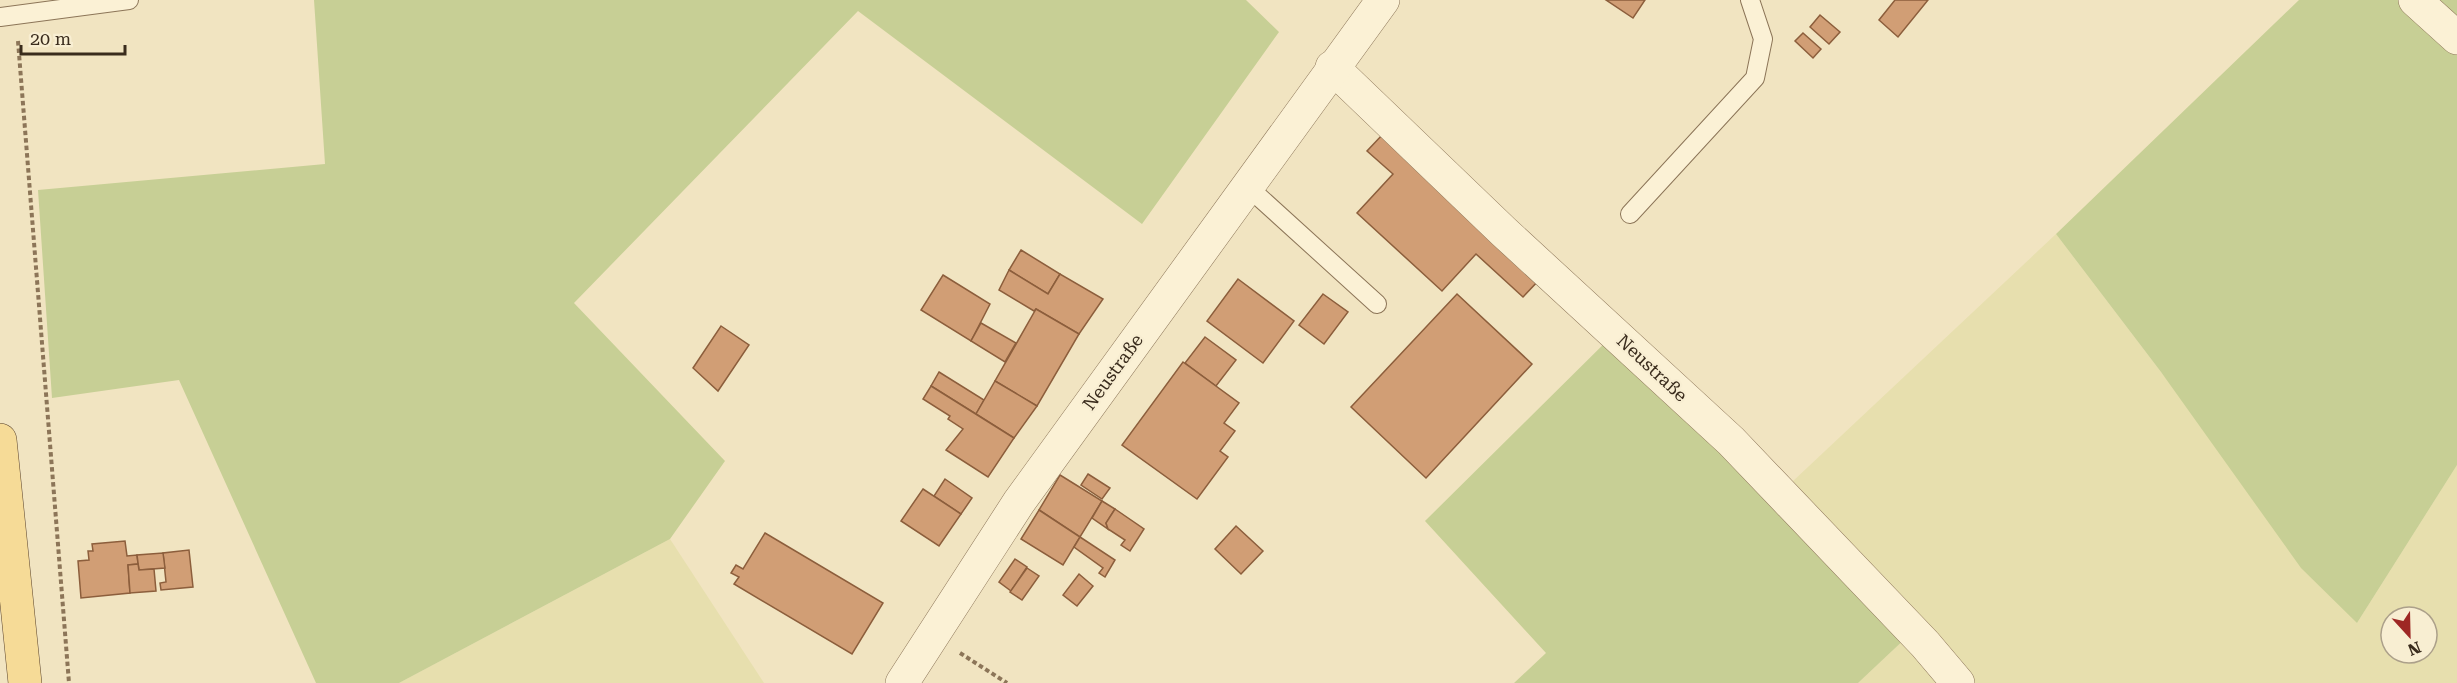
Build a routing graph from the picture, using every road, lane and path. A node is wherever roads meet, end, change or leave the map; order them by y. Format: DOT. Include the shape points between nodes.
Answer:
graph roads {
  1 [pos="129,0"];
  2 [pos="1383,0"];
  3 [pos="1750,0"];
  4 [pos="2415,0"];
  5 [pos="8,16"];
  6 [pos="2457,38"];
  7 [pos="1332,68"];
  8 [pos="1246,186"];
  9 [pos="1630,214"];
  10 [pos="1377,303"];
  11 [pos="0,440"];
  12 [pos="931,636"];
  13 [pos="26,683"];
  14 [pos="69,683"];
  15 [pos="902,683"];
  16 [pos="1007,683"];
  17 [pos="1958,683"];
  1 -- 5 [label="lane"];
  2 -- 7 [label="street, Neustraße"];
  3 -- 9 [label="lane" via="1762,39 1755,78"];
  4 -- 6 [label="street"];
  5 -- 14 [label="path"];
  7 -- 8 [label="street, Neustraße"];
  7 -- 17 [label="street, Neustraße" via="1731,441"];
  8 -- 10 [label="lane"];
  8 -- 12 [label="street, Neustraße" via="1019,502"];
  11 -- 13 [label="main road"];
  12 -- 15 [label="street, Neustraße"];
  12 -- 16 [label="path"];
}
